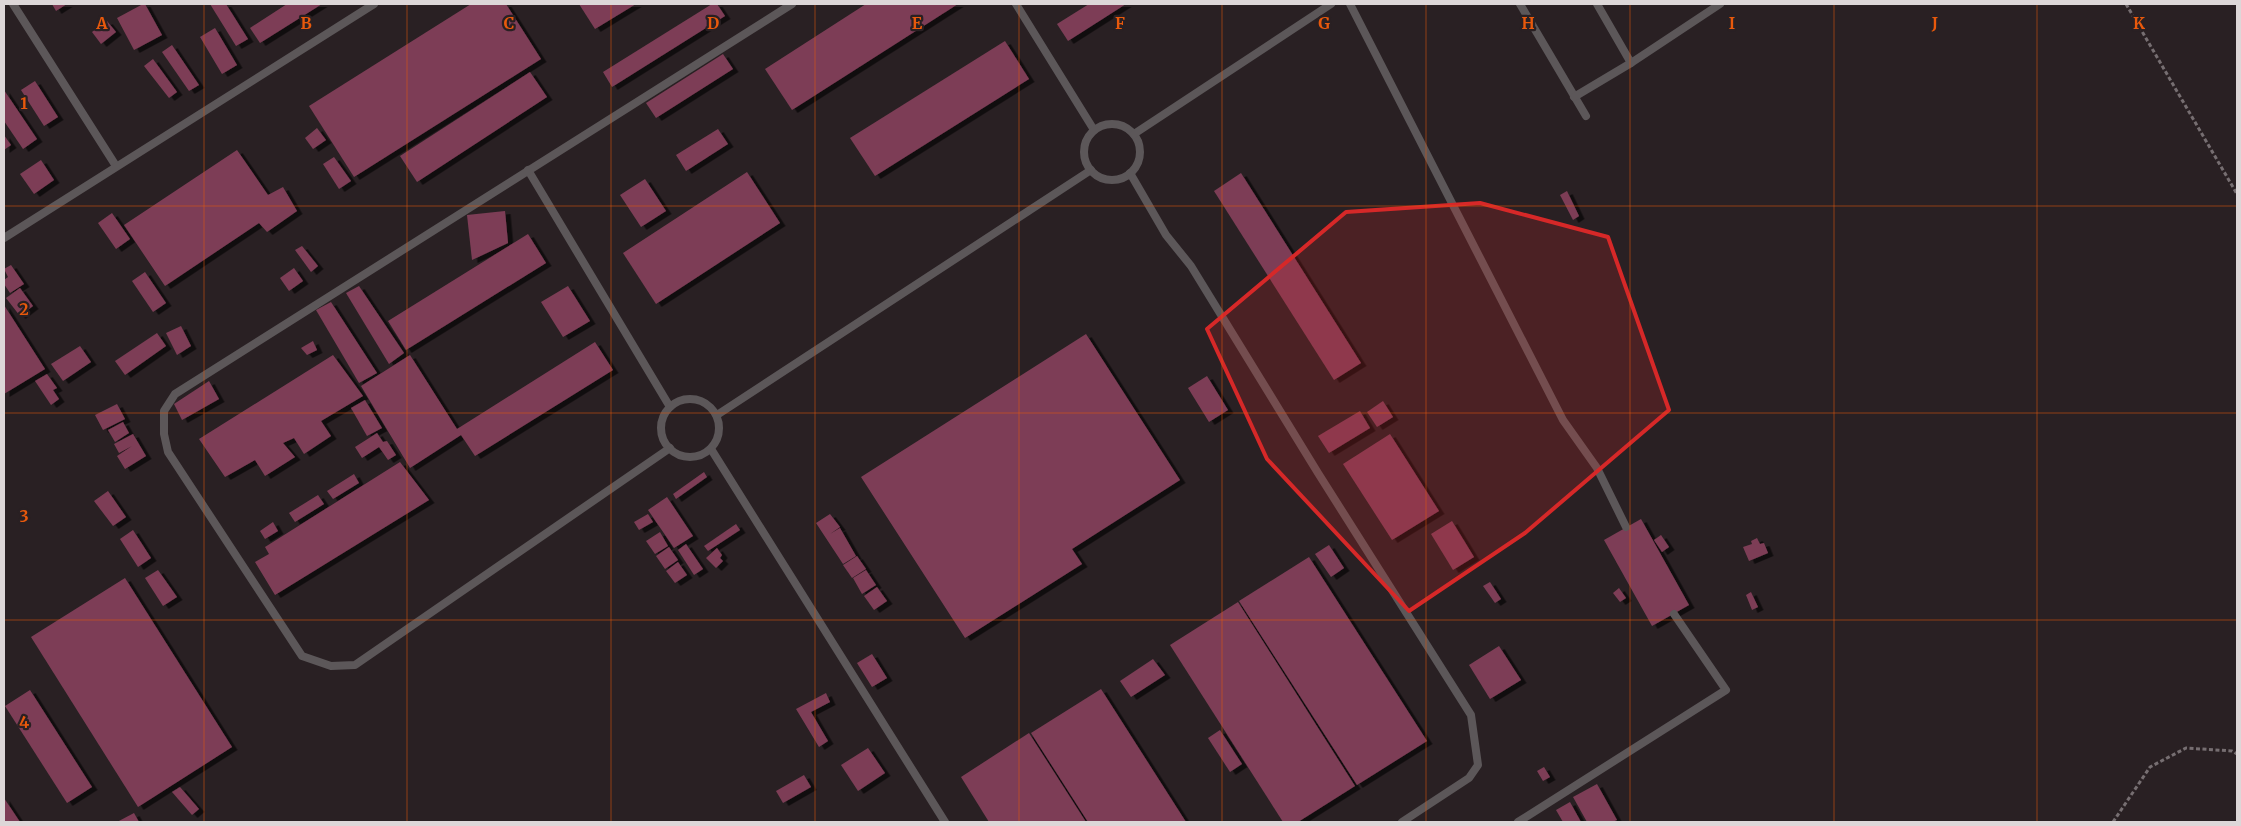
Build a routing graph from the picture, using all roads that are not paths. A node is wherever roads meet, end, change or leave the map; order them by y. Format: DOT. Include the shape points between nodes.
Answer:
graph roads {
  1 [pos="13,4"];
  2 [pos="374,4"];
  3 [pos="792,4"];
  4 [pos="1016,4"];
  5 [pos="1331,4"];
  6 [pos="1350,4"];
  7 [pos="1520,4"];
  8 [pos="1597,4"];
  9 [pos="1720,4"];
  10 [pos="1631,62"];
  11 [pos="1574,97"];
  12 [pos="1586,116"];
  13 [pos="1094,130"];
  14 [pos="1134,134"];
  15 [pos="116,166"];
  16 [pos="528,170"];
  17 [pos="1090,170"];
  18 [pos="1130,173"];
  19 [pos="4,238"];
  20 [pos="670,407"];
  21 [pos="717,415"];
  22 [pos="670,448"];
  23 [pos="711,449"];
  24 [pos="1626,527"];
  25 [pos="1674,614"];
  26 [pos="945,822"];
  27 [pos="1402,822"];
  28 [pos="1518,822"];
  1 -- 15 [label="lane"];
  2 -- 15 [label="lane"];
  3 -- 16 [label="lane"];
  4 -- 13 [label="lane"];
  5 -- 14 [label="lane"];
  6 -- 24 [label="lane" via="1563,420 1597,468"];
  7 -- 11 [label="lane"];
  8 -- 10 [label="lane"];
  9 -- 10 [label="lane"];
  10 -- 11 [label="lane"];
  11 -- 12 [label="lane"];
  13 -- 14 [label="lane" via="1119,124"];
  13 -- 17 [label="lane" via="1088,137 1084,153"];
  14 -- 18 [label="lane" via="1138,141 1139,159"];
  15 -- 19 [label="lane"];
  16 -- 20 [label="lane"];
  16 -- 22 [label="lane" via="175,394 164,411 168,452 302,656 331,666 355,665"];
  17 -- 18 [label="lane" via="1114,180"];
  17 -- 21 [label="lane"];
  18 -- 27 [label="lane" via="1166,235 1192,266 1471,715 1478,765 1469,778"];
  20 -- 21 [label="lane" via="686,399 704,402"];
  20 -- 22 [label="lane" via="661,423 664,441"];
  21 -- 23 [label="lane" via="719,434"];
  22 -- 23 [label="lane" via="676,454 694,457"];
  23 -- 26 [label="lane"];
  25 -- 28 [label="lane" via="1726,690"];
}
